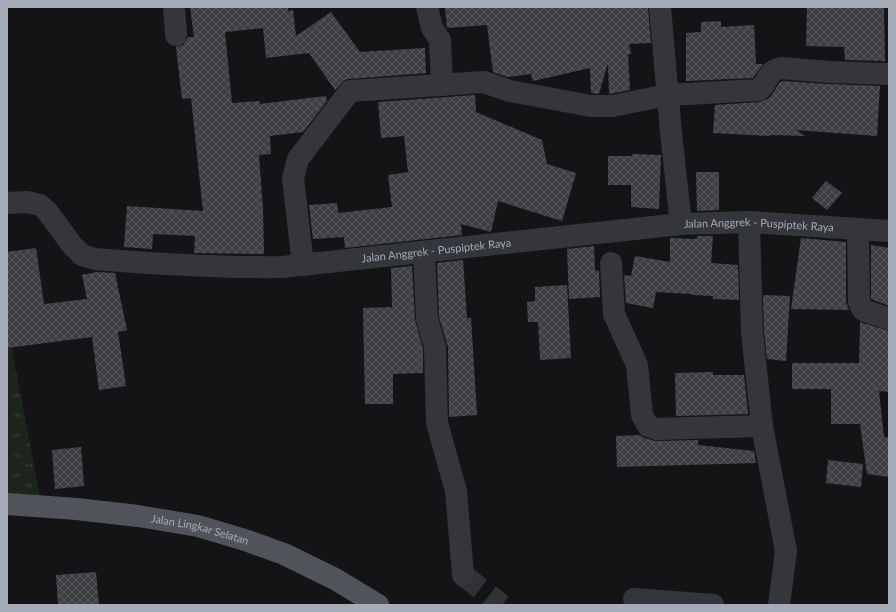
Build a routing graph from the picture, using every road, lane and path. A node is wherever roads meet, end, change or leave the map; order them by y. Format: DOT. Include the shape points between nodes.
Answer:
graph roads {
  1 [pos="174,7"];
  2 [pos="427,7"];
  3 [pos="660,7"];
  4 [pos="176,35"];
  5 [pos="889,74"];
  6 [pos="442,85"];
  7 [pos="668,95"];
  8 [pos="7,203"];
  9 [pos="749,222"];
  10 [pos="682,224"];
  11 [pos="858,229"];
  12 [pos="889,231"];
  13 [pos="424,252"];
  14 [pos="611,263"];
  15 [pos="303,265"];
  16 [pos="889,319"];
  17 [pos="762,426"];
  18 [pos="7,504"];
  19 [pos="462,575"];
  20 [pos="634,599"];
  21 [pos="378,605"];
  22 [pos="714,605"];
  23 [pos="779,605"];
  1 -- 4 [label="street"];
  2 -- 6 [label="street" via="432,28 440,40"];
  3 -- 7 [label="street"];
  5 -- 7 [label="street" via="781,68 773,70 765,85 758,90"];
  6 -- 7 [label="street" via="484,82 510,91 591,106 612,106"];
  6 -- 15 [label="street" via="350,91 332,114 298,159 293,178"];
  7 -- 10 [label="street"];
  8 -- 15 [label="street, Jalan Anggrek - Puspiptek Raya" via="27,202 40,205 82,255 95,259 239,268"];
  9 -- 10 [label="street, Jalan Anggrek - Puspiptek Raya"];
  9 -- 11 [label="street, Jalan Anggrek - Puspiptek Raya"];
  9 -- 17 [label="street" via="752,332"];
  10 -- 13 [label="street, Jalan Anggrek - Puspiptek Raya"];
  11 -- 12 [label="street, Jalan Anggrek - Puspiptek Raya"];
  11 -- 16 [label="street" via="859,302 863,310"];
  13 -- 15 [label="street, Jalan Anggrek - Puspiptek Raya"];
  13 -- 19 [label="street" via="427,319 434,347 437,423 456,491"];
  14 -- 17 [label="street" via="614,314 637,365 642,415 648,426 656,429"];
  17 -- 23 [label="street" via="786,551"];
  18 -- 21 [label="main road, Jalan Lingkar Selatan" via="138,516 198,526 284,554 335,579"];
  20 -- 22 [label="street"];
}
